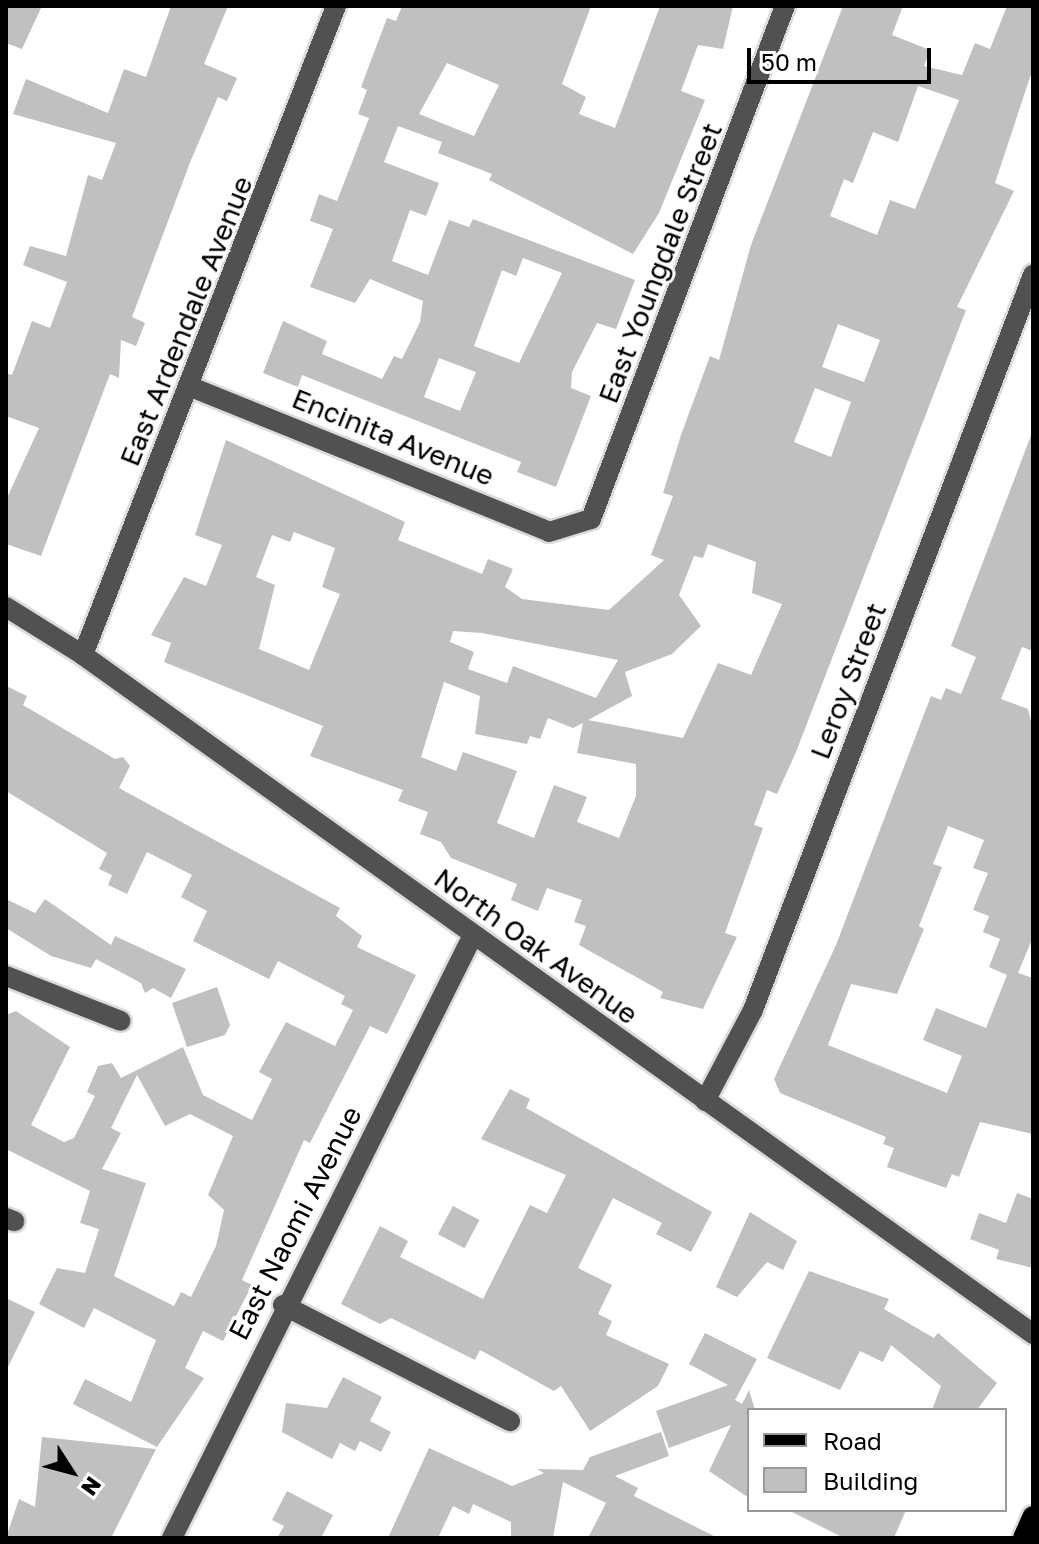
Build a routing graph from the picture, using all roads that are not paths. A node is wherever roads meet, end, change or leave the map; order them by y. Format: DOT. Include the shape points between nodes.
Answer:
graph roads {
  1 [pos="336,6"];
  2 [pos="785,6"];
  3 [pos="1033,275"];
  4 [pos="191,387"];
  5 [pos="574,528"];
  6 [pos="6,607"];
  7 [pos="83,655"];
  8 [pos="473,935"];
  9 [pos="6,976"];
  10 [pos="121,1021"];
  11 [pos="705,1101"];
  12 [pos="283,1305"];
  13 [pos="1033,1334"];
  14 [pos="510,1421"];
  15 [pos="1033,1516"];
  16 [pos="172,1538"];
  17 [pos="1023,1538"];
  1 -- 4 [label="street, East Ardendale Avenue"];
  2 -- 5 [label="street, East Youngdale Street" via="603,500"];
  3 -- 11 [label="street, Leroy Street" via="753,1010"];
  4 -- 5 [label="street, Encinita Avenue" via="525,524 549,532"];
  4 -- 7 [label="street, East Ardendale Avenue"];
  6 -- 7 [label="street, North Oak Avenue"];
  7 -- 8 [label="street, North Oak Avenue"];
  8 -- 11 [label="street, North Oak Avenue"];
  8 -- 12 [label="street, East Naomi Avenue"];
  9 -- 10 [label="street"];
  11 -- 13 [label="street, North Oak Avenue"];
  12 -- 14 [label="street"];
  12 -- 16 [label="street, East Naomi Avenue"];
  15 -- 17 [label="main road"];
}
